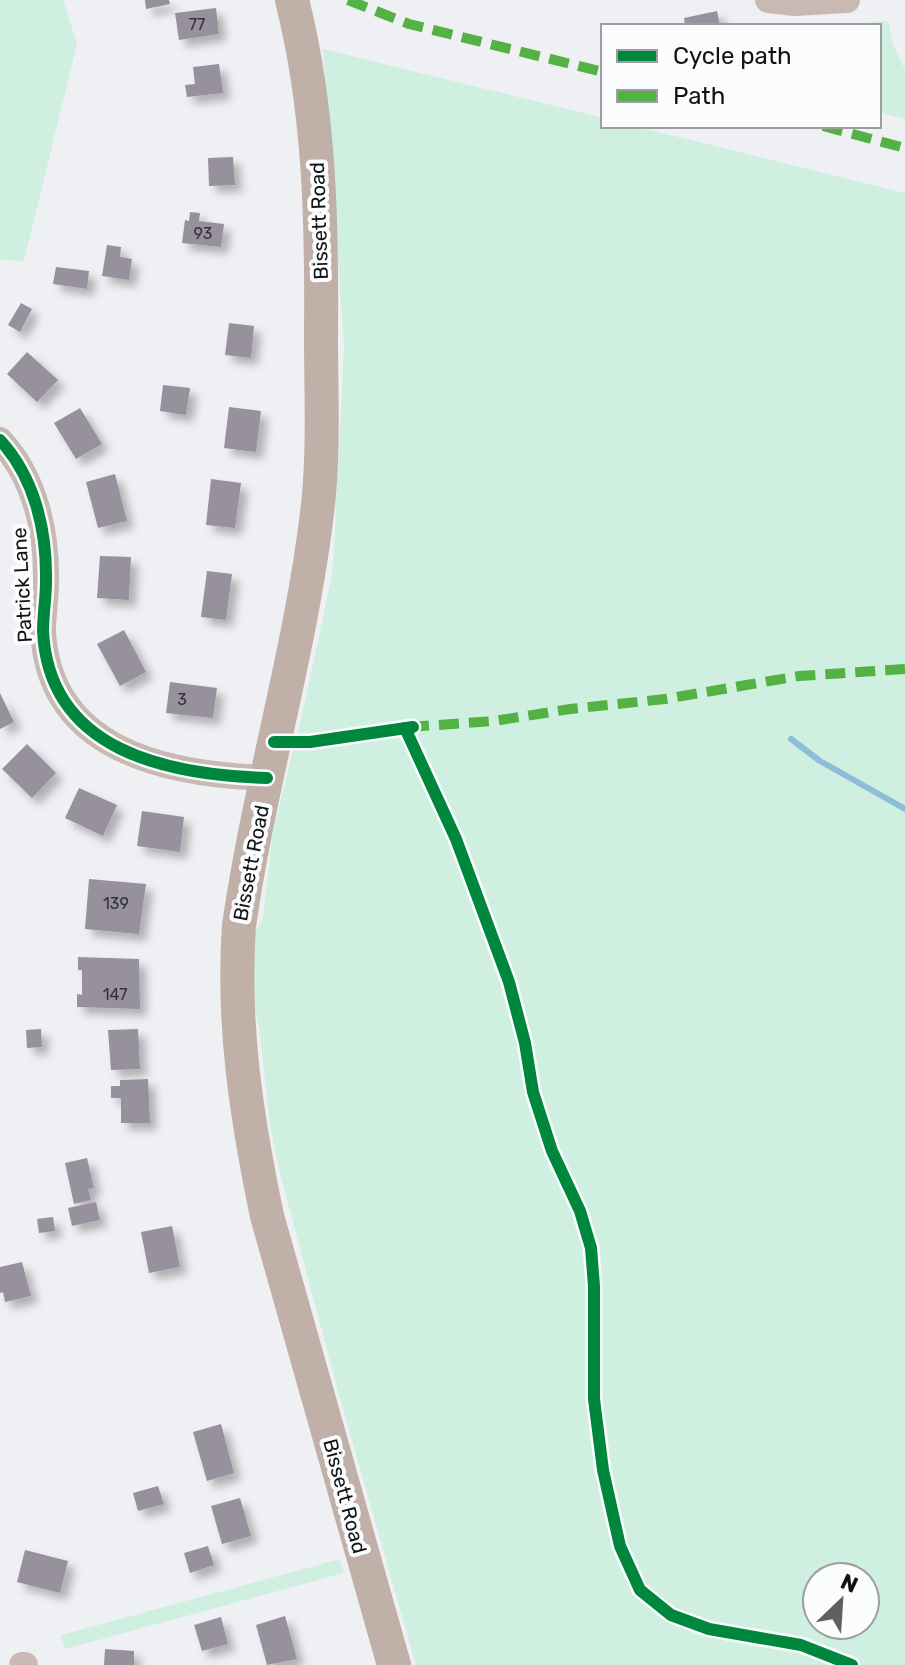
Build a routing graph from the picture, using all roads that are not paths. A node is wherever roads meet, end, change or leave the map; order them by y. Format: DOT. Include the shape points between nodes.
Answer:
graph roads {
  1 [pos="292,0"];
  2 [pos="847,0"];
  3 [pos="769,1"];
  4 [pos="0,440"];
  5 [pos="267,778"];
  6 [pos="394,1665"];
  1 -- 5 [label="main road, Bissett Road" via="317,139 323,427 309,560"];
  2 -- 3 [label="street"];
  4 -- 5 [label="street, Patrick Lane" via="35,499 45,552 45,651 56,685 76,715 103,739 153,763"];
  5 -- 6 [label="main road, Bissett Road" via="243,895 235,978 241,1066 267,1216"];
}
